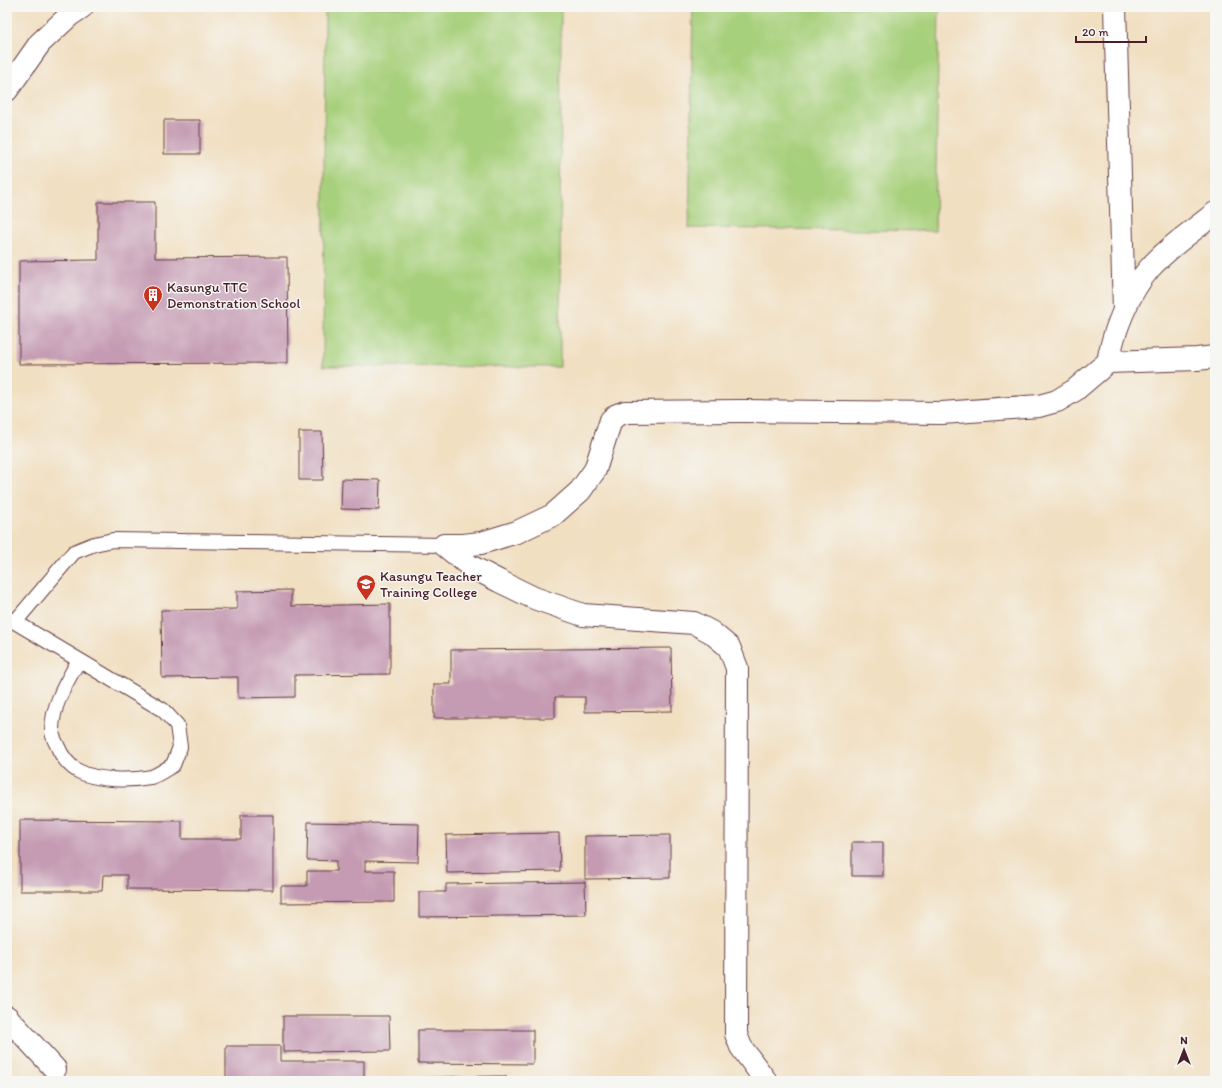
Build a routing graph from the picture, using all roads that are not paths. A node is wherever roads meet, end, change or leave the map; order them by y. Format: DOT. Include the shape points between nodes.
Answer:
graph roads {
  1 [pos="82,7"];
  2 [pos="1115,7"];
  3 [pos="7,90"];
  4 [pos="1215,213"];
  5 [pos="1124,311"];
  6 [pos="1215,357"];
  7 [pos="1108,362"];
  8 [pos="444,545"];
  9 [pos="11,620"];
  10 [pos="80,660"];
  11 [pos="7,1017"];
  12 [pos="55,1069"];
  13 [pos="766,1081"];
  1 -- 3 [label="street" via="40,43"];
  2 -- 5 [label="street"];
  4 -- 5 [label="street" via="1149,268"];
  5 -- 7 [label="street"];
  6 -- 7 [label="street"];
  7 -- 8 [label="street" via="1057,402 1039,406 942,413 625,412 611,420 595,470 580,491 553,515 517,532 481,543"];
  8 -- 9 [label="lane" via="113,540 74,552"];
  8 -- 13 [label="street" via="470,566 534,598 583,615 694,623 711,632 729,647 737,668 736,1034 741,1047"];
  9 -- 10 [label="lane"];
  10 -- 10 [label="lane" via="163,710 177,725 180,746 173,766 153,777 97,777 79,771 61,754 52,733 54,712"];
  11 -- 12 [label="street"];
}
